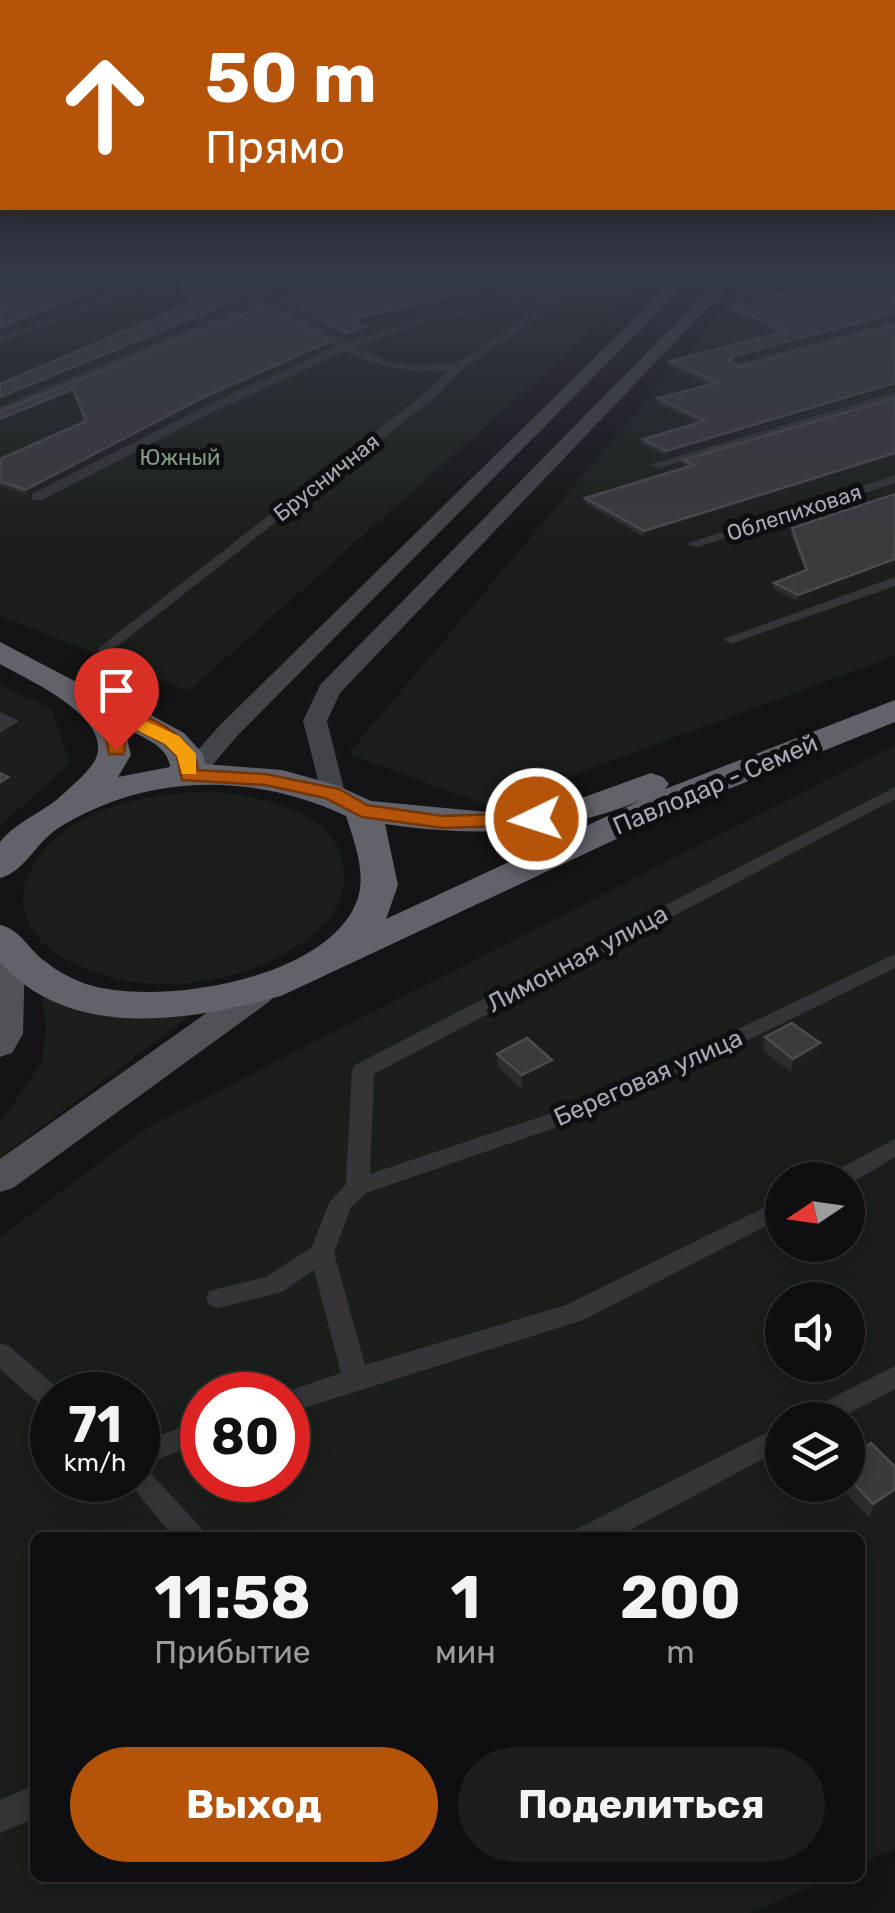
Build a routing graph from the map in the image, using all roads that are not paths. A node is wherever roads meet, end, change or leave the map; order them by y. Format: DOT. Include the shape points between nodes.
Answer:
graph roads {
  1 [pos="111,364"];
  2 [pos="304,364"];
  3 [pos="387,364"];
  4 [pos="463,364"];
  5 [pos="599,364"];
  6 [pos="646,364"];
  7 [pos="458,368"];
  8 [pos="895,396"];
  9 [pos="0,411"];
  10 [pos="655,465"];
  11 [pos="895,480"];
  12 [pos="37,497"];
  13 [pos="692,544"];
  14 [pos="895,581"];
  15 [pos="731,639"];
  16 [pos="106,650"];
  17 [pos="0,651"];
  18 [pos="895,686"];
  19 [pos="93,704"];
  20 [pos="895,710"];
  21 [pos="0,717"];
  22 [pos="0,728"];
  23 [pos="189,776"];
  24 [pos="895,792"];
  25 [pos="347,802"];
  26 [pos="72,804"];
  27 [pos="0,867"];
  28 [pos="4,944"];
  29 [pos="895,960"];
  30 [pos="320,965"];
  31 [pos="258,993"];
  32 [pos="0,1045"];
  33 [pos="895,1147"];
  34 [pos="865,1164"];
  35 [pos="0,1178"];
  36 [pos="349,1195"];
  37 [pos="765,1217"];
  38 [pos="322,1254"];
  39 [pos="218,1298"];
  40 [pos="0,1353"];
  41 [pos="895,1377"];
  42 [pos="30,1379"];
  43 [pos="356,1379"];
  44 [pos="310,1395"];
  45 [pos="847,1402"];
  46 [pos="765,1445"];
  47 [pos="160,1501"];
  48 [pos="187,1532"];
  49 [pos="598,1532"];
  50 [pos="30,1803"];
  51 [pos="0,1817"];
  1 -- 9 [label="street"];
  2 -- 12 [label="street"];
  3 -- 7 [label="street"];
  4 -- 7 [label="street, Брусничная"];
  5 -- 23 [label="main road"];
  6 -- 25 [label="main road" via="328,690 314,721"];
  7 -- 16 [label="street, Брусничная"];
  8 -- 10 [label="street"];
  11 -- 13 [label="street, Облепиховая"];
  14 -- 15 [label="street"];
  17 -- 19 [label="highway"];
  18 -- 25 [label="highway, Павлодар - Семей" via="564,815 443,822"];
  19 -- 23 [label="highway" via="172,740 186,754"];
  19 -- 26 [label="highway" via="116,750 109,769"];
  20 -- 30 [label="highway, Павлодар - Семей" via="678,796"];
  21 -- 22 [label="street" via="11,722"];
  23 -- 25 [label="highway, Павлодар - Семей" via="265,780"];
  23 -- 26 [label="highway, Павлодар - Семей" via="121,786"];
  24 -- 36 [label="street, Лимонная улица" via="363,1070"];
  25 -- 30 [label="highway" via="375,849 380,888 362,928"];
  26 -- 27 [label="highway" via="28,833"];
  28 -- 31 [label="highway, Павлодар - Семей" via="34,974 79,995 136,1006 198,1005"];
  28 -- 32 [label="main road" via="6,1034"];
  29 -- 36 [label="street, Береговая улица" via="593,1107"];
  30 -- 31 [label="highway, Павлодар - Семей"];
  31 -- 35 [label="main road"];
  33 -- 34 [label="street"];
  36 -- 38 [label="street"];
  37 -- 43 [label="street" via="574,1313"];
  38 -- 39 [label="street" via="272,1285"];
  38 -- 43 [label="street"];
  40 -- 42 [label="street"];
  41 -- 45 [label="street"];
  43 -- 44 [label="street"];
  46 -- 49 [label="street"];
  47 -- 48 [label="street"];
  50 -- 51 [label="street"];
}
